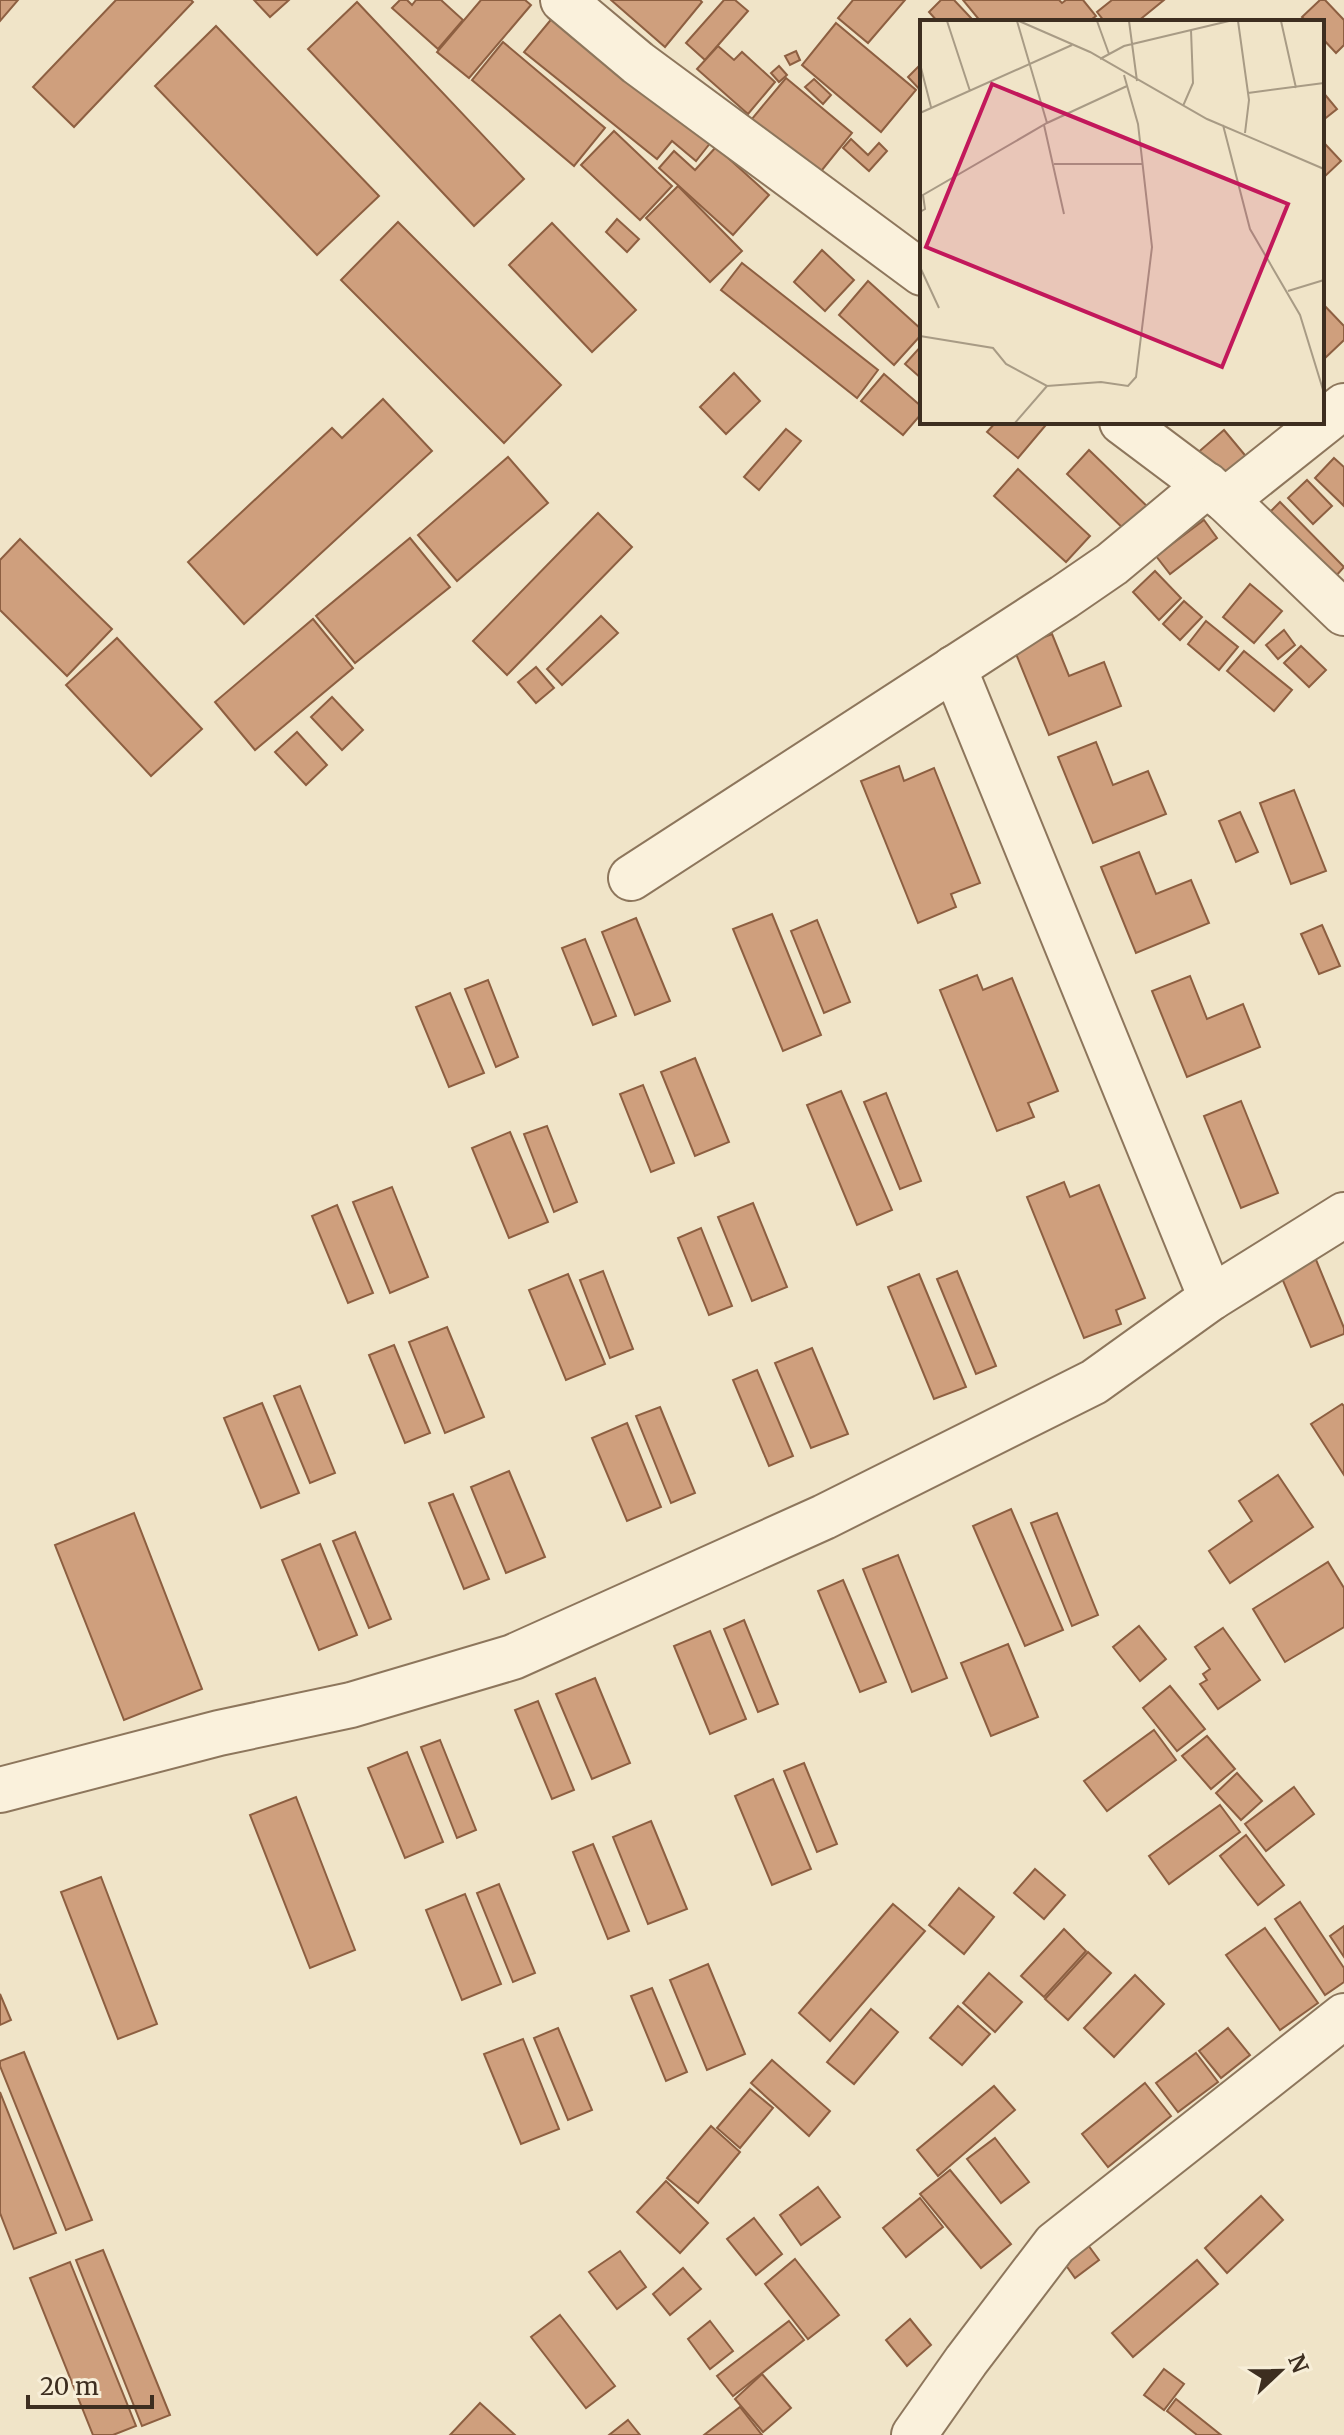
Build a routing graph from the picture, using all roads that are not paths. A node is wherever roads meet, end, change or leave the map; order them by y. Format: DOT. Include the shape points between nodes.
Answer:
graph roads {
  1 [pos="563,0"];
  2 [pos="920,272"];
  3 [pos="1344,406"];
  4 [pos="1324,420"];
  5 [pos="1125,424"];
  6 [pos="1317,424"];
  7 [pos="1217,492"];
  8 [pos="1344,613"];
  9 [pos="954,668"];
  10 [pos="631,878"];
  11 [pos="1344,1215"];
  12 [pos="1211,1298"];
  13 [pos="0,1790"];
  14 [pos="1344,2016"];
  15 [pos="914,2435"];
  1 -- 2 [label="street" via="638,63"];
  3 -- 4 [label="street"];
  5 -- 7 [label="street"];
  6 -- 7 [label="street"];
  7 -- 8 [label="street"];
  7 -- 9 [label="street"];
  9 -- 10 [label="street"];
  9 -- 12 [label="street"];
  11 -- 12 [label="street"];
  12 -- 13 [label="street" via="1094,1382 824,1517 513,1657 351,1705"];
  14 -- 15 [label="street" via="1055,2244"];
}
